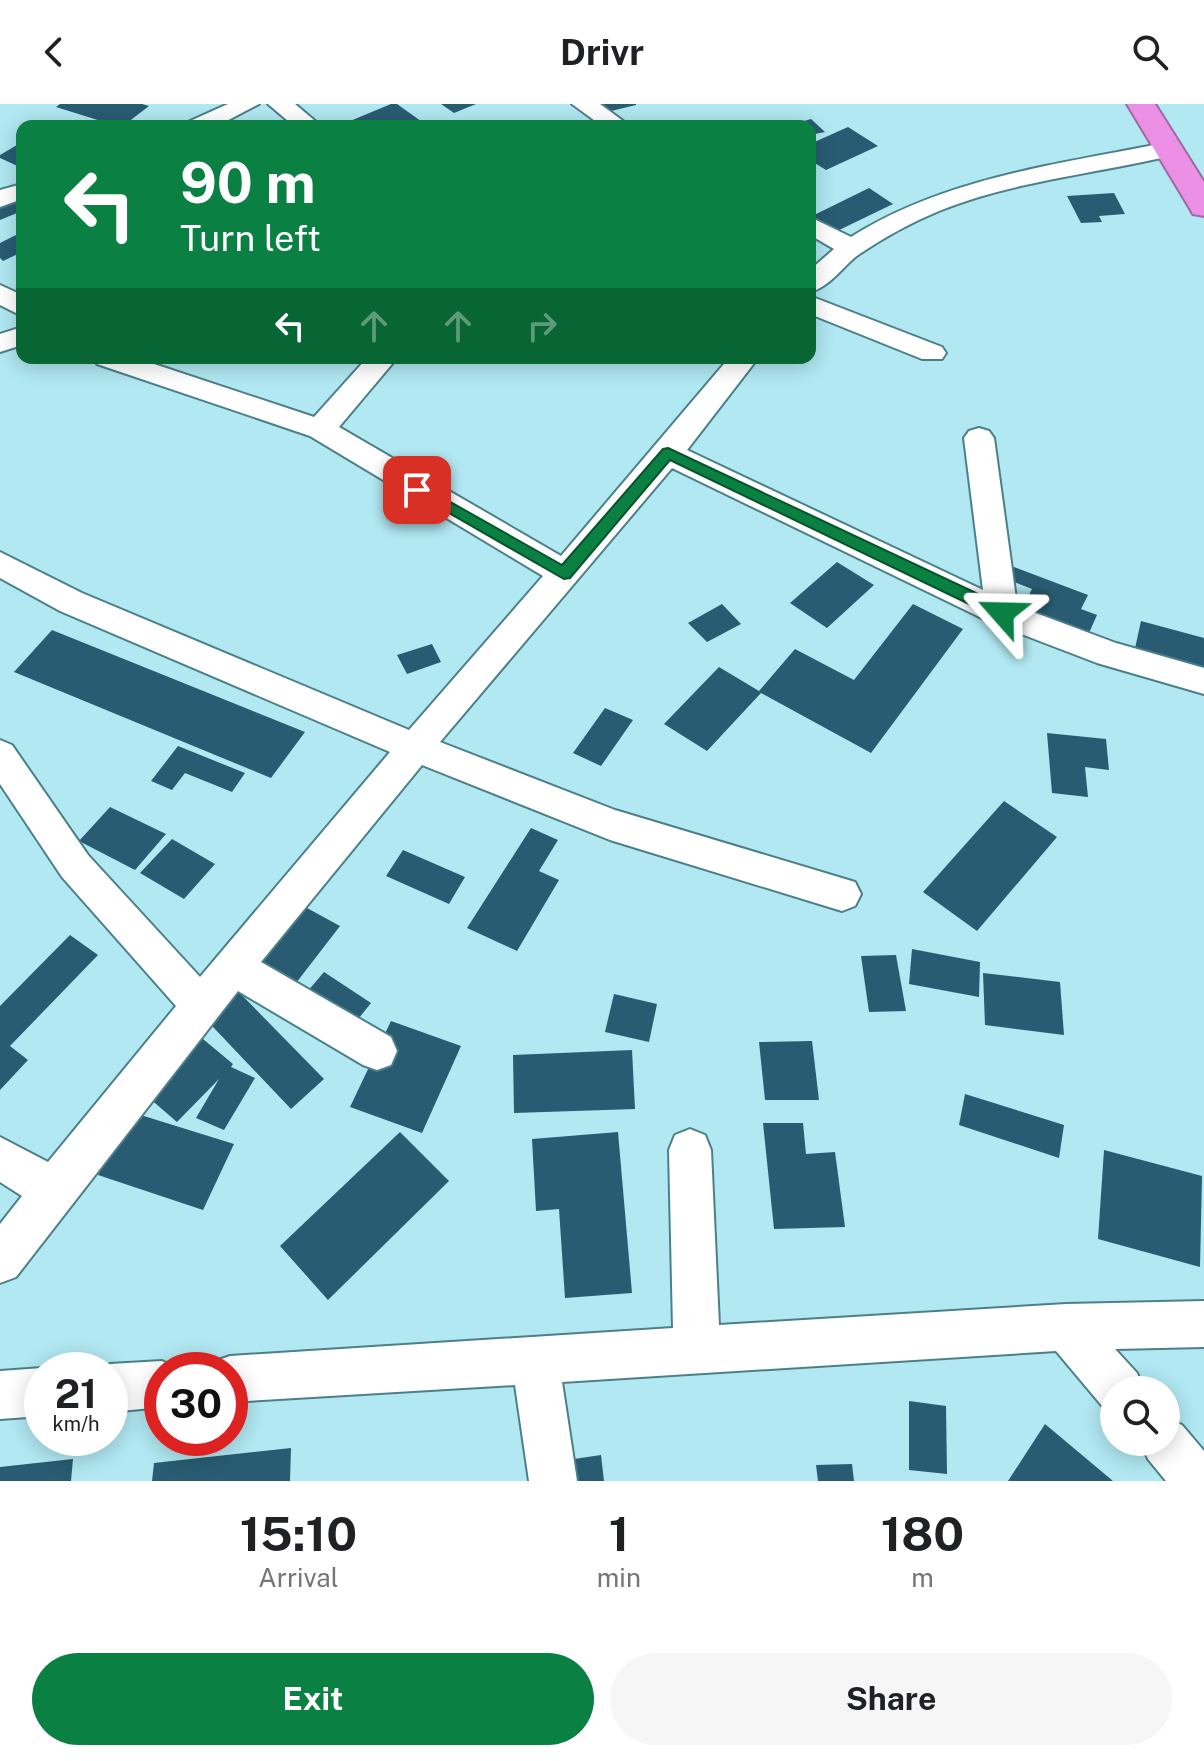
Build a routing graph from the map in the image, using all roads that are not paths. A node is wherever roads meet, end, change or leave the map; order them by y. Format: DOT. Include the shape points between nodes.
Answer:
graph roads {
  1 [pos="247,104"];
  2 [pos="280,104"];
  3 [pos="584,104"];
  4 [pos="1141,104"];
  5 [pos="211,120"];
  6 [pos="301,120"];
  7 [pos="609,120"];
  8 [pos="1169,149"];
  9 [pos="1204,207"];
  10 [pos="816,228"];
  11 [pos="852,248"];
  12 [pos="816,279"];
  13 [pos="816,306"];
  14 [pos="932,353"];
  15 [pos="131,364"];
  16 [pos="378,364"];
  17 [pos="739,364"];
  18 [pos="320,429"];
  19 [pos="979,438"];
  20 [pos="668,453"];
  21 [pos="0,564"];
  22 [pos="564,573"];
  23 [pos="1002,613"];
  24 [pos="1204,681"];
  25 [pos="416,748"];
  26 [pos="0,755"];
  27 [pos="842,894"];
  28 [pos="235,968"];
  29 [pos="201,1006"];
  30 [pos="377,1051"];
  31 [pos="690,1150"];
  32 [pos="0,1158"];
  33 [pos="53,1190"];
  34 [pos="0,1261"];
  35 [pos="1204,1324"];
  36 [pos="1066,1327"];
  37 [pos="697,1349"];
  38 [pos="535,1359"];
  39 [pos="1108,1376"];
  40 [pos="248,1378"];
  41 [pos="24,1393"];
  42 [pos="0,1395"];
  43 [pos="1177,1456"];
  44 [pos="553,1481"];
  45 [pos="1198,1481"];
  1 -- 5 [label="street"];
  2 -- 6 [label="street"];
  3 -- 7 [label="street"];
  4 -- 8 [label="highway"];
  8 -- 9 [label="highway"];
  8 -- 11 [label="street" via="944,198 876,230"];
  10 -- 11 [label="street"];
  11 -- 12 [label="street"];
  13 -- 14 [label="street"];
  15 -- 18 [label="street"];
  16 -- 18 [label="street"];
  17 -- 20 [label="street"];
  18 -- 22 [label="street"];
  19 -- 23 [label="street"];
  20 -- 22 [label="street"];
  20 -- 23 [label="street"];
  21 -- 25 [label="street" via="71,602"];
  22 -- 25 [label="street"];
  23 -- 24 [label="street" via="1109,654"];
  25 -- 27 [label="street" via="610,824"];
  25 -- 28 [label="street"];
  26 -- 29 [label="street" via="75,866"];
  28 -- 29 [label="street"];
  28 -- 30 [label="street"];
  29 -- 33 [label="street"];
  31 -- 37 [label="street"];
  32 -- 33 [label="street"];
  33 -- 34 [label="street"];
  35 -- 36 [label="street"];
  36 -- 37 [label="street"];
  36 -- 39 [label="street"];
  37 -- 38 [label="street"];
  38 -- 40 [label="street"];
  38 -- 44 [label="street"];
  41 -- 42 [label="street"];
  43 -- 45 [label="street"];
}
